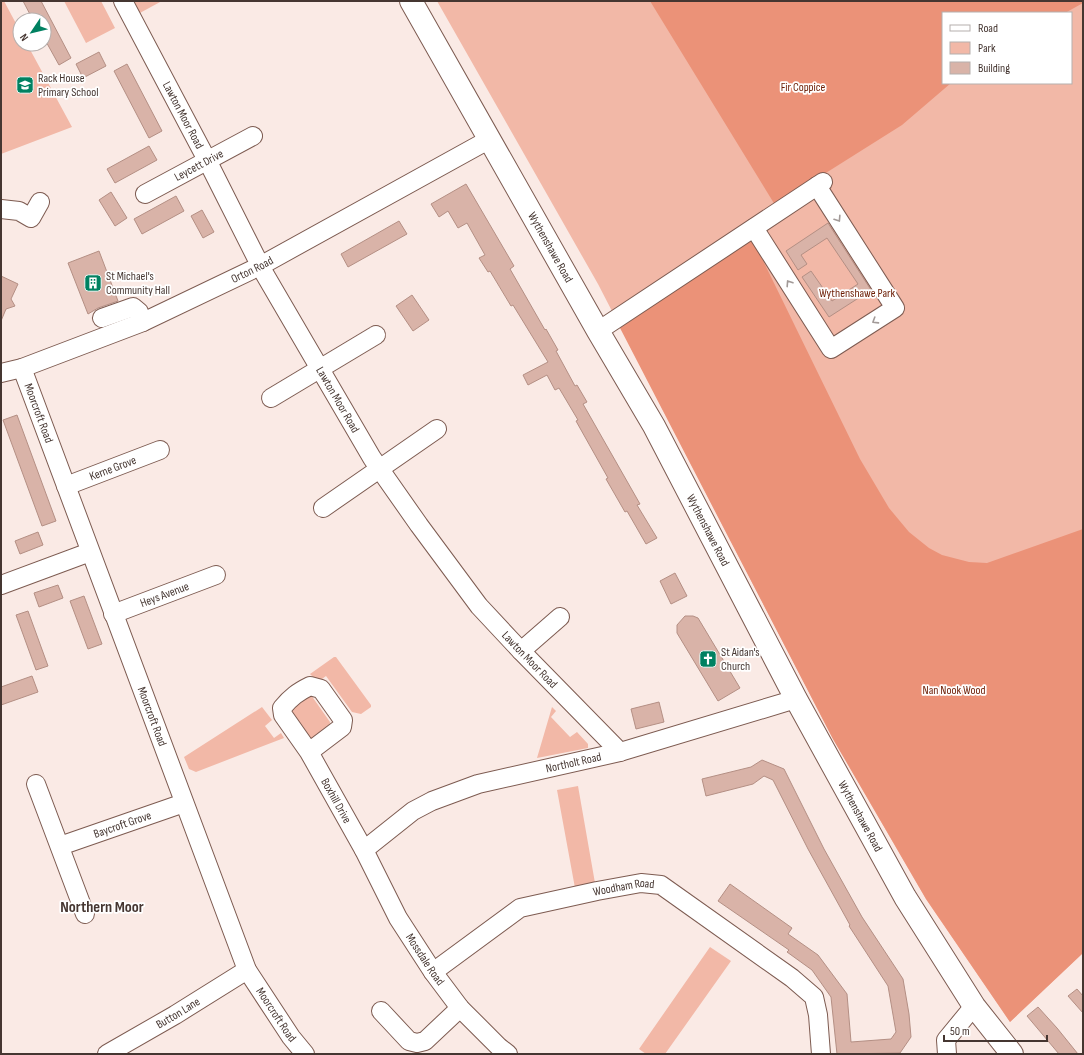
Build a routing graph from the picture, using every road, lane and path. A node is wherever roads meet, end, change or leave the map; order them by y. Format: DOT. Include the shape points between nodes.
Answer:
graph roads {
  1 [pos="123,1"];
  2 [pos="411,1"];
  3 [pos="253,136"];
  4 [pos="490,139"];
  5 [pos="207,160"];
  6 [pos="145,194"];
  7 [pos="40,202"];
  8 [pos="1,209"];
  9 [pos="754,228"];
  10 [pos="260,266"];
  11 [pos="102,318"];
  12 [pos="144,322"];
  13 [pos="598,331"];
  14 [pos="376,335"];
  15 [pos="22,368"];
  16 [pos="319,370"];
  17 [pos="1,373"];
  18 [pos="272,398"];
  19 [pos="437,429"];
  20 [pos="160,450"];
  21 [pos="379,469"];
  22 [pos="66,486"];
  23 [pos="323,508"];
  24 [pos="90,552"];
  25 [pos="216,575"];
  26 [pos="1,585"];
  27 [pos="113,614"];
  28 [pos="560,617"];
  29 [pos="521,651"];
  30 [pos="796,699"];
  31 [pos="309,752"];
  32 [pos="620,752"];
  33 [pos="36,784"];
  34 [pos="184,803"];
  35 [pos="60,846"];
  36 [pos="364,850"];
  37 [pos="85,914"];
  38 [pos="246,970"];
  39 [pos="433,972"];
  40 [pos="974,1006"];
  41 [pos="460,1008"];
  42 [pos="382,1011"];
  43 [pos="134,1048"];
  44 [pos="107,1054"];
  45 [pos="305,1054"];
  46 [pos="508,1054"];
  47 [pos="821,1054"];
  48 [pos="947,1054"];
  49 [pos="1012,1054"];
  1 -- 5 [label="street, Lawton Moor Road"];
  2 -- 4 [label="main road, Wythenshawe Road"];
  3 -- 5 [label="street, Leycett Drive"];
  4 -- 10 [label="street, Orton Road"];
  4 -- 13 [label="main road, Wythenshawe Road"];
  5 -- 6 [label="street, Leycett Drive"];
  5 -- 10 [label="street, Lawton Moor Road"];
  7 -- 8 [label="street" via="31,218 19,211"];
  9 -- 9 [label="street, one-way" via="820,184 896,308 831,349"];
  9 -- 13 [label="street"];
  10 -- 12 [label="street, Orton Road"];
  10 -- 16 [label="street, Lawton Moor Road"];
  11 -- 12 [label="street" via="133,307"];
  12 -- 15 [label="street, Orton Road"];
  13 -- 30 [label="main road, Wythenshawe Road" via="654,426"];
  14 -- 16 [label="street"];
  15 -- 17 [label="street, Orton Road"];
  15 -- 22 [label="street, Moorcroft Road"];
  16 -- 18 [label="street"];
  16 -- 21 [label="street, Lawton Moor Road"];
  19 -- 21 [label="street"];
  20 -- 22 [label="street, Kerne Grove"];
  21 -- 23 [label="street"];
  21 -- 29 [label="street, Lawton Moor Road" via="479,606"];
  22 -- 24 [label="street, Moorcroft Road"];
  24 -- 26 [label="street"];
  24 -- 27 [label="street, Moorcroft Road"];
  25 -- 27 [label="street, Heys Avenue"];
  27 -- 34 [label="street, Moorcroft Road"];
  28 -- 29 [label="street"];
  29 -- 32 [label="street, Lawton Moor Road"];
  30 -- 32 [label="street, Northolt Road"];
  30 -- 40 [label="main road, Wythenshawe Road" via="905,898"];
  31 -- 36 [label="street, Boxhill Drive"];
  32 -- 36 [label="street, Northolt Road" via="478,784 439,798 413,811"];
  33 -- 35 [label="street"];
  34 -- 35 [label="street, Baycroft Grove"];
  34 -- 38 [label="street, Moorcroft Road"];
  35 -- 37 [label="street"];
  36 -- 39 [label="street, Mossdale Road" via="398,918"];
  38 -- 43 [label="street, Button Lane" via="175,1015"];
  38 -- 45 [label="street, Moorcroft Road"];
  39 -- 41 [label="street, Mossdale Road"];
  39 -- 47 [label="street, Woodham Road" via="520,908 642,883 661,885 792,978 814,997"];
  40 -- 48 [label="street" via="946,1040"];
  40 -- 49 [label="main road, Wythenshawe Road"];
  41 -- 42 [label="street" via="425,1041 417,1043 409,1041"];
  41 -- 46 [label="street, Mossdale Road"];
  43 -- 44 [label="street, Button Lane"];
}
